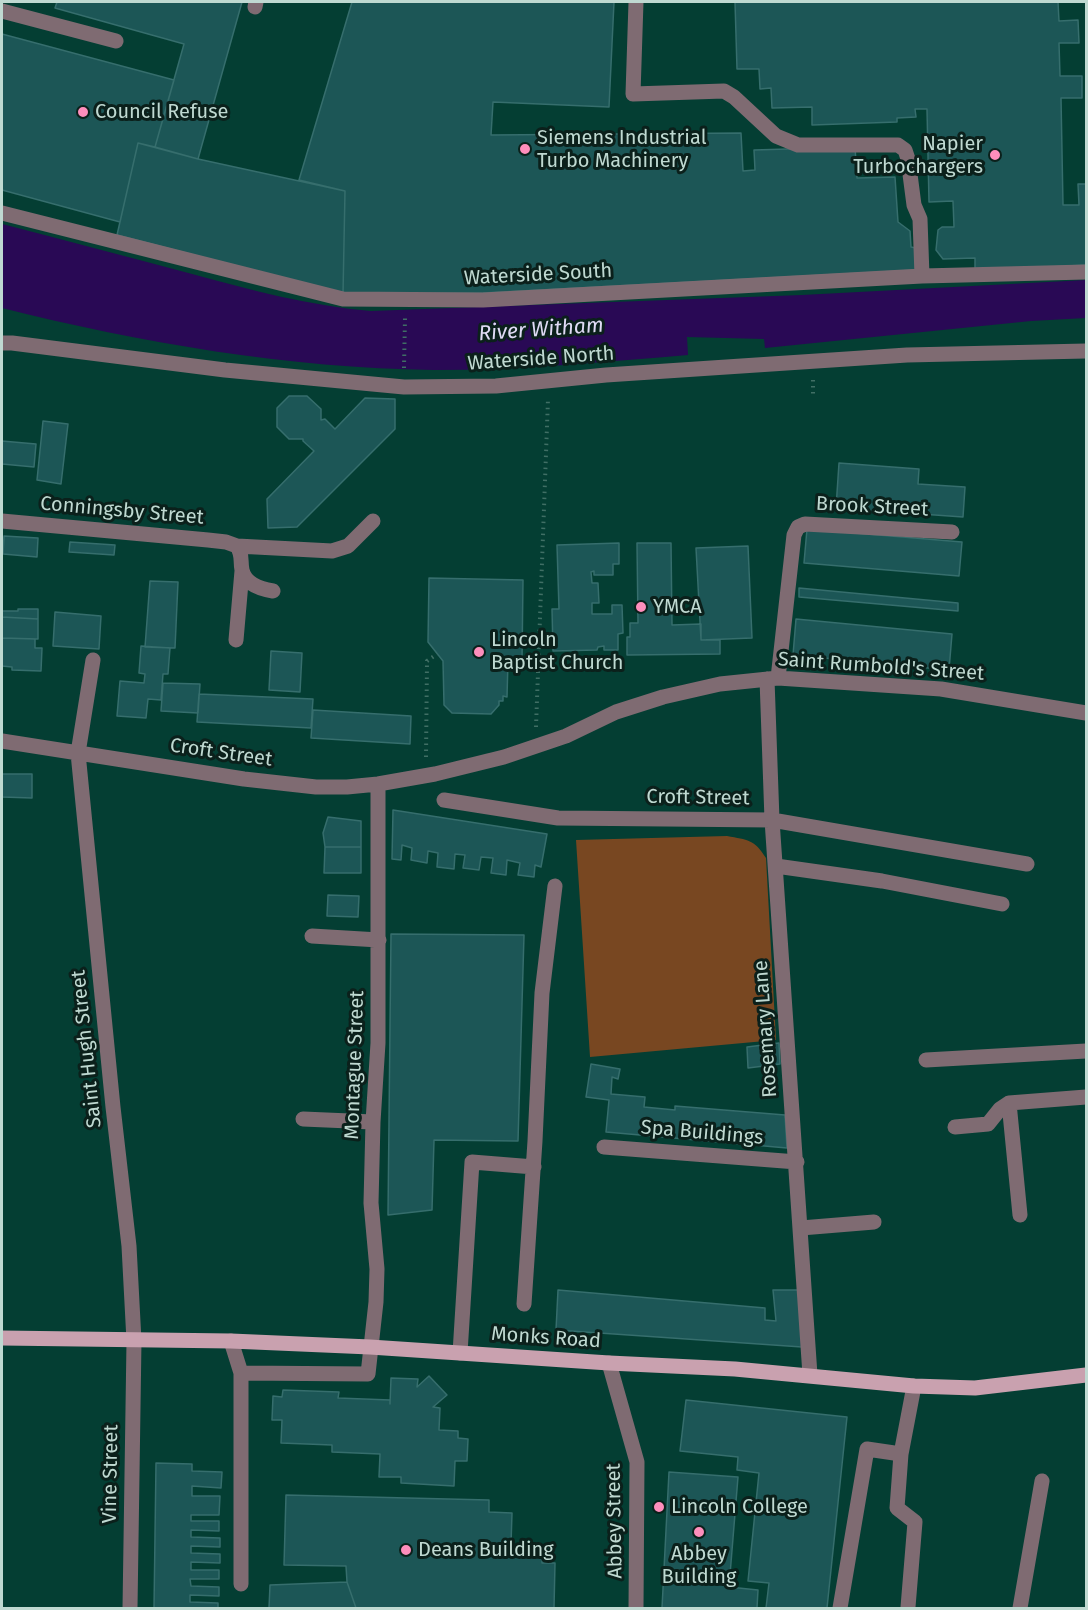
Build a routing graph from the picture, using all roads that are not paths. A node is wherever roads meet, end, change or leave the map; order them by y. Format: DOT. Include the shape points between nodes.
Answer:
graph roads {
  1 [pos="636,2"];
  2 [pos="2,11"];
  3 [pos="116,41"];
  4 [pos="2,213"];
  5 [pos="1086,272"];
  6 [pos="922,276"];
  7 [pos="2,343"];
  8 [pos="1086,351"];
  9 [pos="373,520"];
  10 [pos="2,521"];
  11 [pos="952,532"];
  12 [pos="237,546"];
  13 [pos="242,571"];
  14 [pos="273,591"];
  15 [pos="236,640"];
  16 [pos="93,660"];
  17 [pos="773,678"];
  18 [pos="1086,713"];
  19 [pos="2,741"];
  20 [pos="78,753"];
  21 [pos="430,775"];
  22 [pos="378,784"];
  23 [pos="444,800"];
  24 [pos="772,820"];
  25 [pos="1027,864"];
  26 [pos="776,866"];
  27 [pos="555,886"];
  28 [pos="1002,904"];
  29 [pos="312,936"];
  30 [pos="380,940"];
  31 [pos="1086,1051"];
  32 [pos="926,1060"];
  33 [pos="1086,1097"];
  34 [pos="1009,1103"];
  35 [pos="303,1119"];
  36 [pos="373,1122"];
  37 [pos="955,1127"];
  38 [pos="604,1147"];
  39 [pos="797,1162"];
  40 [pos="534,1167"];
  41 [pos="1020,1215"];
  42 [pos="874,1222"];
  43 [pos="801,1228"];
  44 [pos="524,1304"];
  45 [pos="2,1338"];
  46 [pos="134,1341"];
  47 [pos="231,1341"];
  48 [pos="370,1347"];
  49 [pos="460,1353"];
  50 [pos="609,1363"];
  51 [pos="242,1374"];
  52 [pos="810,1375"];
  53 [pos="1086,1375"];
  54 [pos="914,1386"];
  55 [pos="901,1454"];
  56 [pos="1042,1481"];
  57 [pos="241,1584"];
  58 [pos="908,1607"];
  59 [pos="130,1608"];
  60 [pos="636,1608"];
  61 [pos="840,1608"];
  62 [pos="1020,1608"];
  1 -- 6 [label="street" via="633,94 724,91 776,136 798,145 898,145 905,150 920,219"];
  2 -- 3 [label="street"];
  4 -- 6 [label="street, Waterside South" via="343,299 483,300"];
  5 -- 6 [label="street, Waterside South"];
  7 -- 8 [label="street, Waterside North" via="404,387 496,386 907,355"];
  9 -- 12 [label="street, Conningsby Street" via="348,546 332,552"];
  10 -- 12 [label="street, Conningsby Street"];
  11 -- 17 [label="street, Brook Street" via="805,524 798,527"];
  12 -- 13 [label="street" via="242,553"];
  13 -- 14 [label="street" via="255,586"];
  13 -- 15 [label="street"];
  16 -- 20 [label="street, Saint Hugh Street"];
  17 -- 18 [label="street, Saint Rumbold's Street" via="941,689"];
  17 -- 21 [label="street, Saint Rumbold's Street" via="720,684 663,697 504,757"];
  17 -- 24 [label="street, Rosemary Lane"];
  19 -- 20 [label="street, Croft Street"];
  20 -- 22 [label="street, Croft Street" via="306,786"];
  20 -- 46 [label="street, Saint Hugh Street" via="129,1246"];
  21 -- 22 [label="street, Croft Street"];
  22 -- 30 [label="street, Montague Street"];
  23 -- 24 [label="street, Croft Street" via="558,818"];
  24 -- 25 [label="street, Croft Street"];
  24 -- 26 [label="street, Rosemary Lane"];
  26 -- 28 [label="street"];
  26 -- 39 [label="street, Rosemary Lane"];
  27 -- 40 [label="street" via="542,993"];
  29 -- 30 [label="street"];
  30 -- 36 [label="street, Montague Street"];
  31 -- 32 [label="street"];
  33 -- 34 [label="street"];
  34 -- 37 [label="street" via="988,1124"];
  34 -- 41 [label="street"];
  35 -- 36 [label="street"];
  36 -- 48 [label="street, Montague Street" via="371,1203 377,1269"];
  38 -- 39 [label="street, Spa Buildings"];
  39 -- 43 [label="street, Rosemary Lane"];
  40 -- 44 [label="street"];
  40 -- 49 [label="street" via="472,1162"];
  42 -- 43 [label="street"];
  43 -- 52 [label="street, Rosemary Lane"];
  45 -- 46 [label="main road, Monks Road"];
  46 -- 47 [label="main road, Monks Road"];
  46 -- 59 [label="street, Vine Street"];
  47 -- 48 [label="main road, Monks Road"];
  47 -- 51 [label="street"];
  48 -- 49 [label="main road, Monks Road"];
  48 -- 51 [label="street, Montague Street" via="368,1374"];
  49 -- 50 [label="main road, Monks Road"];
  50 -- 52 [label="main road, Monks Road"];
  50 -- 60 [label="street, Abbey Street" via="637,1462"];
  51 -- 57 [label="street"];
  52 -- 54 [label="main road, Monks Road"];
  53 -- 54 [label="main road, Monks Road" via="975,1388"];
  54 -- 55 [label="street"];
  55 -- 58 [label="street" via="897,1508 915,1522"];
  55 -- 61 [label="street" via="867,1449"];
  56 -- 62 [label="street"];
}
